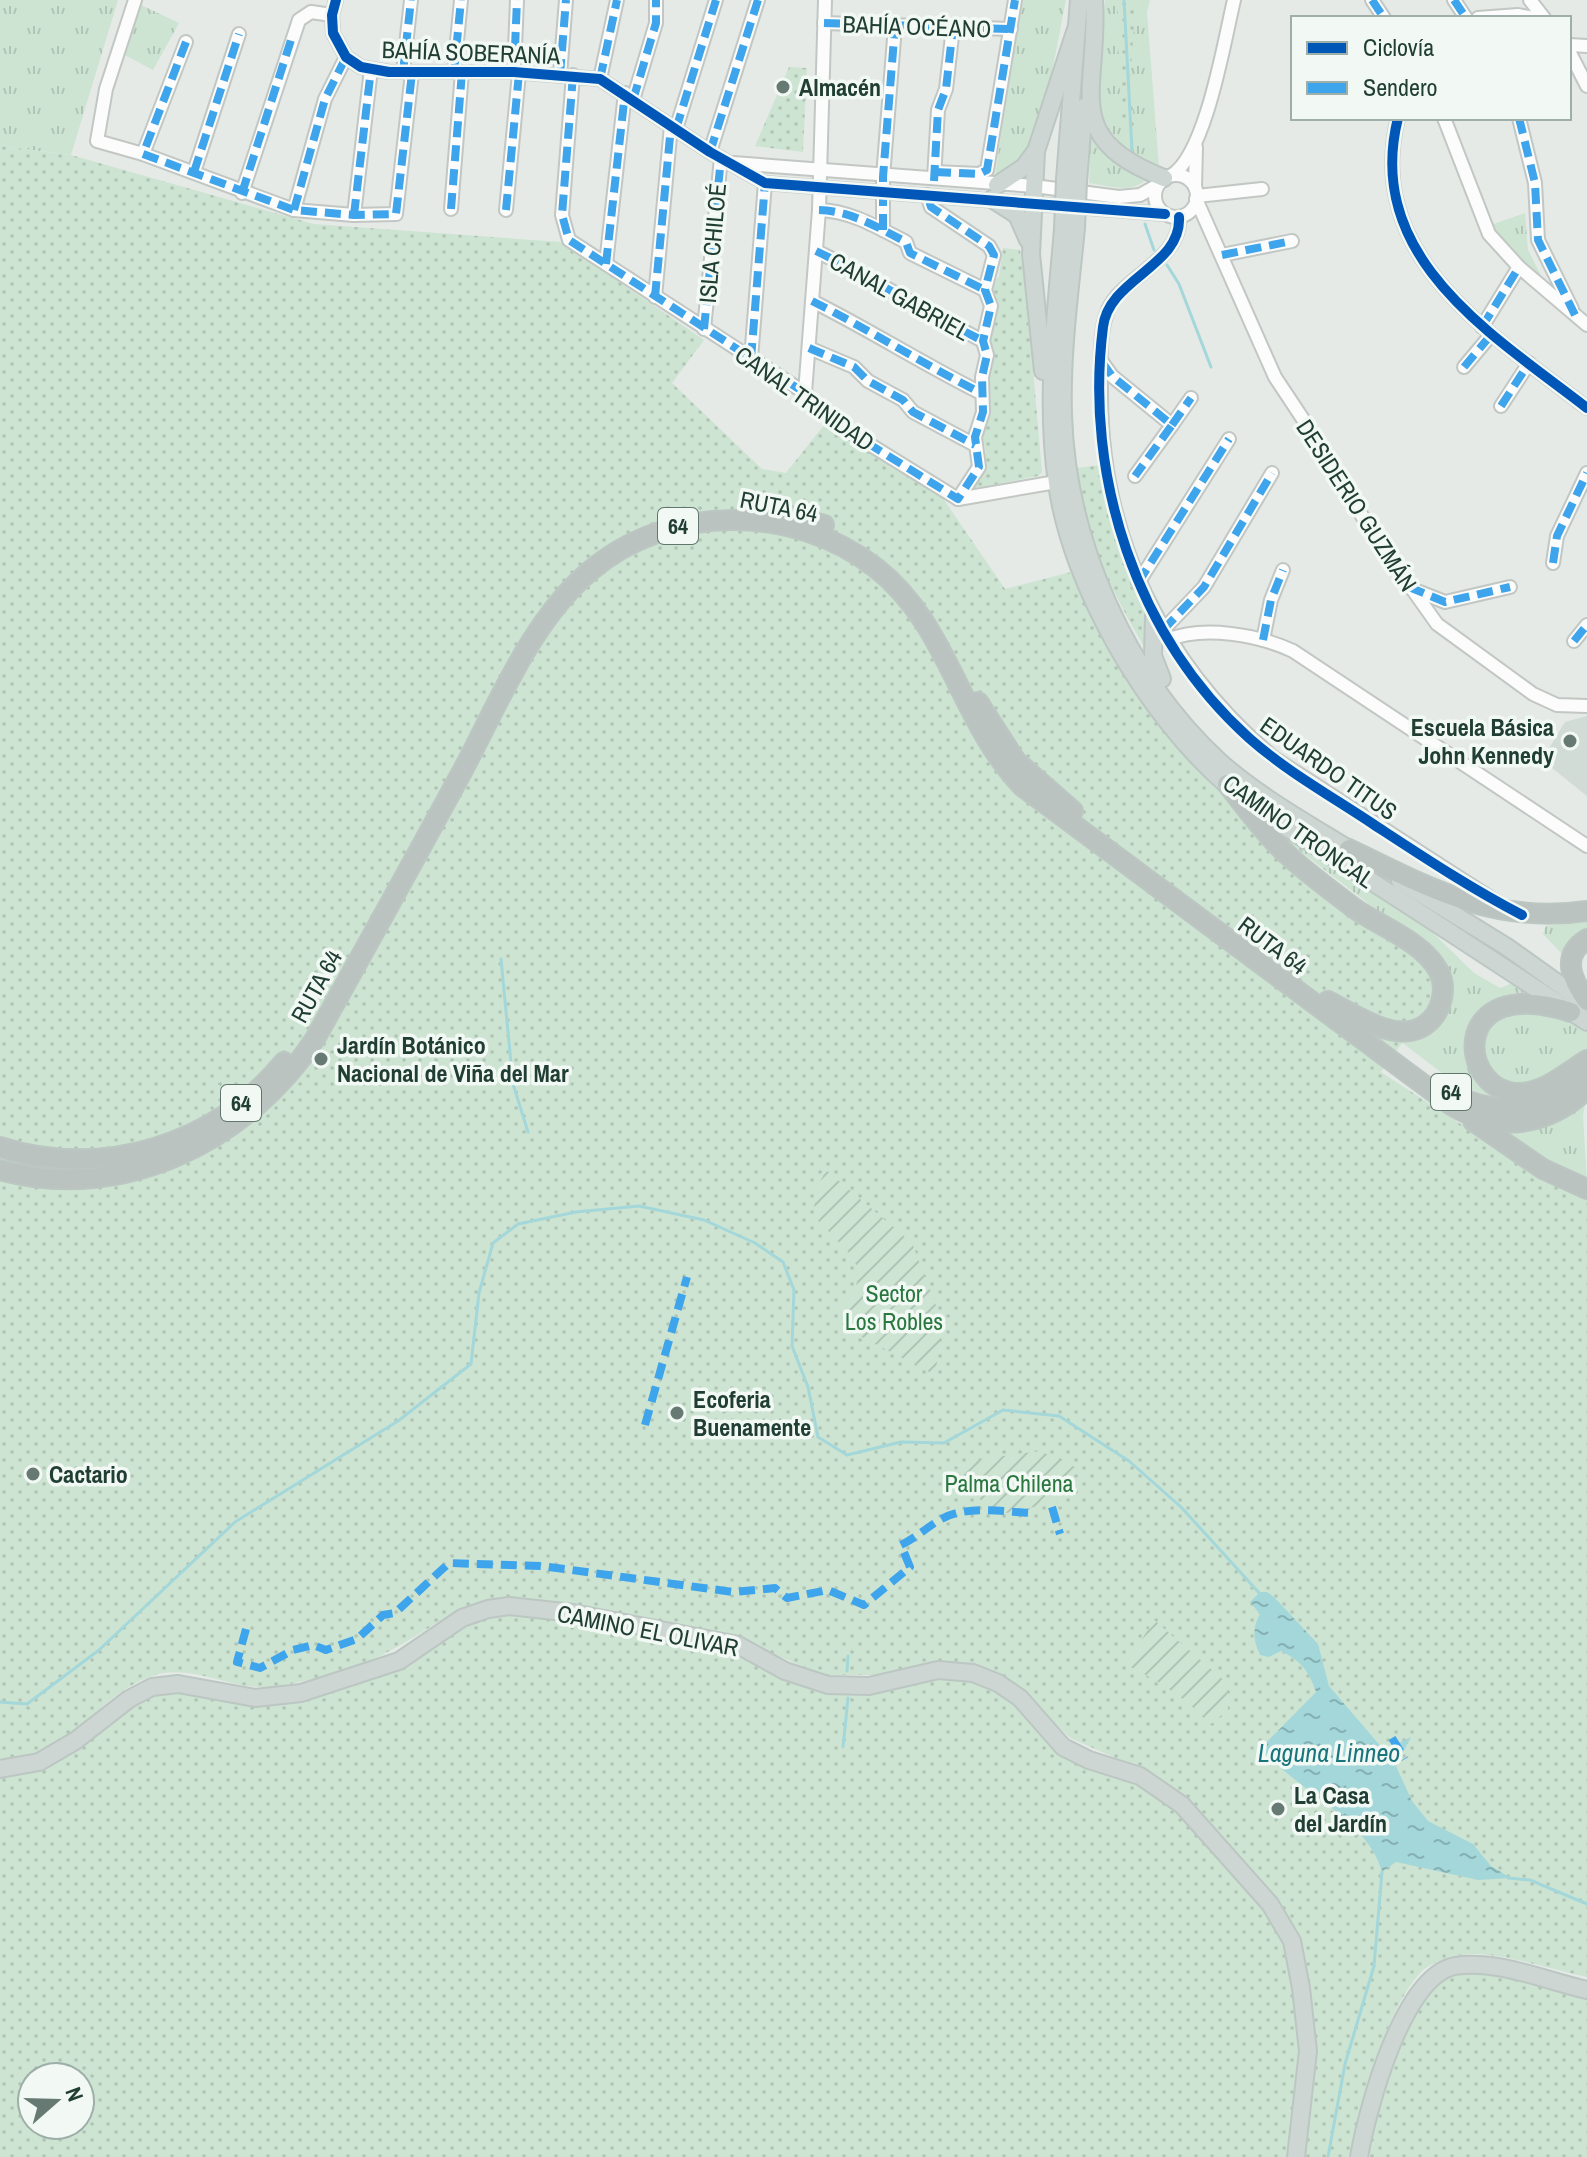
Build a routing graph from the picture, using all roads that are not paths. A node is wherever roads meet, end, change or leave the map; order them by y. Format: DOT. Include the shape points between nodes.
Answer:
graph roads {
  1 [pos="336,0"];
  2 [pos="411,0"];
  3 [pos="461,0"];
  4 [pos="517,0"];
  5 [pos="566,0"];
  6 [pos="617,0"];
  7 [pos="656,0"];
  8 [pos="716,0"];
  9 [pos="758,0"];
  10 [pos="825,0"];
  11 [pos="1015,0"];
  12 [pos="1079,0"];
  13 [pos="1093,0"];
  14 [pos="1234,0"];
  15 [pos="1530,0"];
  16 [pos="134,2"];
  17 [pos="332,15"];
  18 [pos="1542,16"];
  19 [pos="824,23"];
  20 [pos="895,26"];
  21 [pos="1077,26"];
  22 [pos="953,27"];
  23 [pos="1011,29"];
  24 [pos="239,34"];
  25 [pos="186,42"];
  26 [pos="1571,55"];
  27 [pos="346,57"];
  28 [pos="371,69"];
  29 [pos="408,72"];
  30 [pos="458,72"];
  31 [pos="516,72"];
  32 [pos="566,75"];
  33 [pos="600,79"];
  34 [pos="1587,86"];
  35 [pos="629,97"];
  36 [pos="1398,120"];
  37 [pos="1445,120"];
  38 [pos="1519,120"];
  39 [pos="674,128"];
  40 [pos="1196,147"];
  41 [pos="1036,151"];
  42 [pos="143,154"];
  43 [pos="719,158"];
  44 [pos="194,172"];
  45 [pos="819,172"];
  46 [pos="934,176"];
  47 [pos="883,177"];
  48 [pos="1072,180"];
  49 [pos="1165,180"];
  50 [pos="765,183"];
  51 [pos="820,188"];
  52 [pos="1262,189"];
  53 [pos="883,191"];
  54 [pos="994,192"];
  55 [pos="242,193"];
  56 [pos="1034,194"];
  57 [pos="927,195"];
  58 [pos="1195,198"];
  59 [pos="451,209"];
  60 [pos="294,210"];
  61 [pos="506,210"];
  62 [pos="819,210"];
  63 [pos="1165,214"];
  64 [pos="354,215"];
  65 [pos="1179,217"];
  66 [pos="1069,228"];
  67 [pos="883,230"];
  68 [pos="1292,241"];
  69 [pos="816,251"];
  70 [pos="1031,254"];
  71 [pos="1222,255"];
  72 [pos="606,264"];
  73 [pos="1519,267"];
  74 [pos="985,290"];
  75 [pos="655,297"];
  76 [pos="812,301"];
  77 [pos="1575,315"];
  78 [pos="1587,325"];
  79 [pos="704,329"];
  80 [pos="1486,332"];
  81 [pos="983,341"];
  82 [pos="809,348"];
  83 [pos="751,359"];
  84 [pos="1102,362"];
  85 [pos="1529,363"];
  86 [pos="1464,367"];
  87 [pos="805,393"];
  88 [pos="981,393"];
  89 [pos="1191,398"];
  90 [pos="1501,406"];
  91 [pos="1587,408"];
  92 [pos="1172,425"];
  93 [pos="1229,439"];
  94 [pos="975,445"];
  95 [pos="1054,452"];
  96 [pos="1272,473"];
  97 [pos="1587,473"];
  98 [pos="1135,476"];
  99 [pos="1056,482"];
  100 [pos="958,499"];
  101 [pos="1553,563"];
  102 [pos="1283,570"];
  103 [pos="1138,583"];
  104 [pos="1409,587"];
  105 [pos="1510,587"];
  106 [pos="1587,625"];
  107 [pos="1162,629"];
  108 [pos="1263,640"];
  109 [pos="1574,641"];
  110 [pos="1587,706"];
  111 [pos="1247,782"];
  112 [pos="1227,784"];
  113 [pos="1587,846"];
  114 [pos="1349,849"];
  115 [pos="1587,911"];
  116 [pos="1522,915"];
  117 [pos="1587,939"];
  118 [pos="1328,1001"];
  119 [pos="1583,1010"];
  120 [pos="1587,1060"];
  121 [pos="1587,1070"];
  122 [pos="1587,1089"];
  123 [pos="1451,1105"];
  124 [pos="0,1147"];
  125 [pos="0,1170"];
  126 [pos="1587,1189"];
  127 [pos="0,1769"];
  128 [pos="1587,1990"];
  129 [pos="1296,2157"];
  130 [pos="1359,2157"];
  1 -- 17 [label="street"];
  2 -- 29 [label="street"];
  3 -- 30 [label="street"];
  4 -- 31 [label="street"];
  5 -- 32 [label="street"];
  6 -- 33 [label="street"];
  7 -- 35 [label="street" via="656,23"];
  8 -- 39 [label="street"];
  9 -- 43 [label="street, ISLA CHILOÉ"];
  10 -- 19 [label="street"];
  11 -- 23 [label="street"];
  12 -- 21 [label="main road, CAMINO TRONCAL"];
  13 -- 48 [label="main road, CAMINO TRONCAL"];
  13 -- 49 [label="main road" via="1096,132 1111,151"];
  14 -- 40 [label="street"];
  15 -- 18 [label="street"];
  16 -- 42 [label="street" via="106,89 97,141"];
  17 -- 27 [label="street, BAHÍA SOBERANÍA" via="333,33"];
  17 -- 55 [label="street" via="311,12 299,20"];
  19 -- 20 [label="street, BAHÍA OCÉANO"];
  19 -- 45 [label="street"];
  20 -- 22 [label="street, BAHÍA OCÉANO"];
  20 -- 47 [label="street"];
  21 -- 41 [label="main road"];
  21 -- 48 [label="main road, CAMINO TRONCAL"];
  22 -- 23 [label="street, BAHÍA OCÉANO"];
  22 -- 46 [label="street" via="946,89 938,110"];
  23 -- 46 [label="street" via="987,170"];
  24 -- 44 [label="street"];
  25 -- 42 [label="street"];
  26 -- 34 [label="street"];
  27 -- 28 [label="street, BAHÍA SOBERANÍA"];
  27 -- 60 [label="street" via="325,99"];
  28 -- 29 [label="street, BAHÍA SOBERANÍA"];
  28 -- 64 [label="street"];
  29 -- 30 [label="street, BAHÍA SOBERANÍA"];
  29 -- 64 [label="street" via="400,207 393,216"];
  30 -- 31 [label="street, BAHÍA SOBERANÍA"];
  30 -- 59 [label="street"];
  31 -- 32 [label="street, BAHÍA SOBERANÍA"];
  31 -- 61 [label="street"];
  32 -- 33 [label="street, BAHÍA SOBERANÍA"];
  32 -- 72 [label="street, CANAL TRINIDAD" via="565,234"];
  33 -- 35 [label="street, BAHÍA SOBERANÍA"];
  35 -- 39 [label="street, BAHÍA SOBERANÍA"];
  35 -- 72 [label="street"];
  36 -- 80 [label="street" via="1391,177 1403,221 1435,277"];
  37 -- 73 [label="street" via="1484,224"];
  38 -- 77 [label="street" via="1535,183 1538,240"];
  39 -- 43 [label="street, BAHÍA SOBERANÍA"];
  39 -- 75 [label="street"];
  40 -- 49 [label="street" via="1187,163"];
  40 -- 58 [label="street"];
  41 -- 54 [label="main road"];
  41 -- 56 [label="main road"];
  42 -- 44 [label="street"];
  43 -- 45 [label="street, BAHÍA SOBERANÍA"];
  43 -- 50 [label="street, BAHÍA SOBERANÍA"];
  43 -- 79 [label="street, ISLA CHILOÉ"];
  44 -- 55 [label="street"];
  45 -- 47 [label="street, BAHÍA SOBERANÍA"];
  45 -- 51 [label="street"];
  46 -- 47 [label="street, BAHÍA SOBERANÍA"];
  46 -- 54 [label="street, BAHÍA SOBERANÍA"];
  47 -- 53 [label="street"];
  48 -- 66 [label="main road, CAMINO TRONCAL, bridge"];
  49 -- 56 [label="street, BAHÍA SOBERANÍA" via="1140,195"];
  49 -- 58 [label="street" via="1189,179"];
  49 -- 63 [label="street" via="1155,201"];
  50 -- 51 [label="street, BAHÍA SOBERANÍA"];
  50 -- 83 [label="street"];
  51 -- 53 [label="street, BAHÍA SOBERANÍA"];
  51 -- 62 [label="street"];
  52 -- 58 [label="street"];
  53 -- 57 [label="street, BAHÍA SOBERANÍA"];
  53 -- 67 [label="street"];
  54 -- 56 [label="street, BAHÍA SOBERANÍA"];
  54 -- 57 [label="street, BAHÍA SOBERANÍA"];
  54 -- 70 [label="main road" via="1021,222"];
  55 -- 60 [label="street"];
  56 -- 63 [label="street, BAHÍA SOBERANÍA"];
  56 -- 70 [label="main road"];
  57 -- 74 [label="street" via="931,207 992,251"];
  58 -- 65 [label="street"];
  58 -- 71 [label="street, DESIDERIO GUZMÁN"];
  60 -- 64 [label="street"];
  62 -- 67 [label="street" via="843,211"];
  62 -- 69 [label="street"];
  63 -- 65 [label="street"];
  65 -- 84 [label="street, EDUARDO TITUS" via="1170,246 1112,301 1103,326"];
  66 -- 95 [label="main road, CAMINO TRONCAL" via="1052,379"];
  66 -- 111 [label="main road, CAMINO TRONCAL" via="1063,414 1074,509 1086,549 1125,636 1154,683 1220,761"];
  67 -- 74 [label="street" via="906,242 910,253"];
  68 -- 71 [label="street"];
  69 -- 76 [label="street"];
  69 -- 81 [label="street, CANAL GABRIEL"];
  70 -- 95 [label="main road"];
  71 -- 104 [label="street, DESIDERIO GUZMÁN" via="1275,377"];
  72 -- 75 [label="street, CANAL TRINIDAD"];
  73 -- 77 [label="street"];
  73 -- 80 [label="street"];
  74 -- 81 [label="street" via="991,306"];
  75 -- 79 [label="street, CANAL TRINIDAD"];
  76 -- 82 [label="street"];
  76 -- 88 [label="street"];
  77 -- 78 [label="street"];
  79 -- 83 [label="street, CANAL TRINIDAD"];
  80 -- 85 [label="street"];
  80 -- 86 [label="street"];
  81 -- 88 [label="street" via="987,355"];
  82 -- 87 [label="street"];
  82 -- 94 [label="street" via="854,367 913,412"];
  83 -- 87 [label="street, CANAL TRINIDAD"];
  84 -- 92 [label="street"];
  84 -- 103 [label="street, EDUARDO TITUS" via="1106,466 1117,524"];
  85 -- 90 [label="street"];
  85 -- 91 [label="street"];
  87 -- 100 [label="street, CANAL TRINIDAD" via="835,423"];
  88 -- 94 [label="street" via="983,412"];
  89 -- 92 [label="street"];
  92 -- 98 [label="street"];
  93 -- 103 [label="street"];
  94 -- 100 [label="street" via="979,467"];
  95 -- 99 [label="main road, CAMINO TRONCAL"];
  96 -- 107 [label="street" via="1204,587"];
  97 -- 101 [label="street" via="1557,536"];
  99 -- 100 [label="street"];
  99 -- 112 [label="main road, CAMINO TRONCAL" via="1073,549 1117,645 1171,724"];
  102 -- 108 [label="street"];
  103 -- 107 [label="street, EDUARDO TITUS"];
  104 -- 105 [label="street" via="1445,602"];
  104 -- 110 [label="street, DESIDERIO GUZMÁN" via="1437,624 1533,694 1557,705"];
  106 -- 109 [label="street"];
  107 -- 108 [label="street"];
  107 -- 111 [label="main road" via="1153,656 1159,674"];
  107 -- 116 [label="street, EDUARDO TITUS" via="1215,704 1274,758 1476,891"];
  108 -- 113 [label="street" via="1293,651"];
  111 -- 114 [label="main road, CAMINO TRONCAL"];
  112 -- 118 [label="highway" via="1291,858 1428,958 1442,984 1435,1014 1411,1031 1375,1024"];
  112 -- 119 [label="main road, CAMINO TRONCAL"];
  114 -- 116 [label="highway" via="1475,906"];
  114 -- 119 [label="main road, CAMINO TRONCAL" via="1507,947"];
  115 -- 116 [label="highway"];
  117 -- 119 [label="highway" via="1574,952 1570,970"];
  118 -- 121 [label="highway, RUTA 64 / 64" via="1475,1104 1512,1109 1537,1105 1559,1095"];
  118 -- 124 [label="highway, RUTA 64 / 64" via="1033,779 997,735 931,612 880,557 832,528 796,516 707,509 621,536 550,596 302,1038 254,1093 203,1128 143,1153 62,1160"];
  119 -- 120 [label="highway" via="1514,1002 1499,1007 1486,1017 1475,1047 1487,1078 1500,1088 1525,1092"];
  122 -- 123 [label="highway, RUTA 64 / 64" via="1561,1110 1524,1123 1486,1121"];
  123 -- 125 [label="highway, RUTA 64 / 64" via="1023,787 985,742 922,618 875,567 802,530 721,520 674,527 639,540 605,559 563,599 512,679 315,1039 259,1105 212,1139 141,1169 64,1179"];
  123 -- 126 [label="highway" via="1534,1164"];
  127 -- 129 [label="main road, CAMINO EL OLIVAR" via="39,1762 152,1687 178,1684 255,1698 301,1693 399,1661 462,1618 501,1607 573,1613 738,1645 785,1671 828,1685 869,1686 938,1670 973,1673 1020,1698 1063,1747 1162,1789 1182,1805 1283,1922 1297,1964 1308,2051"];
  128 -- 130 [label="main road" via="1485,1967 1441,1972 1401,2026 1371,2104"];
}
